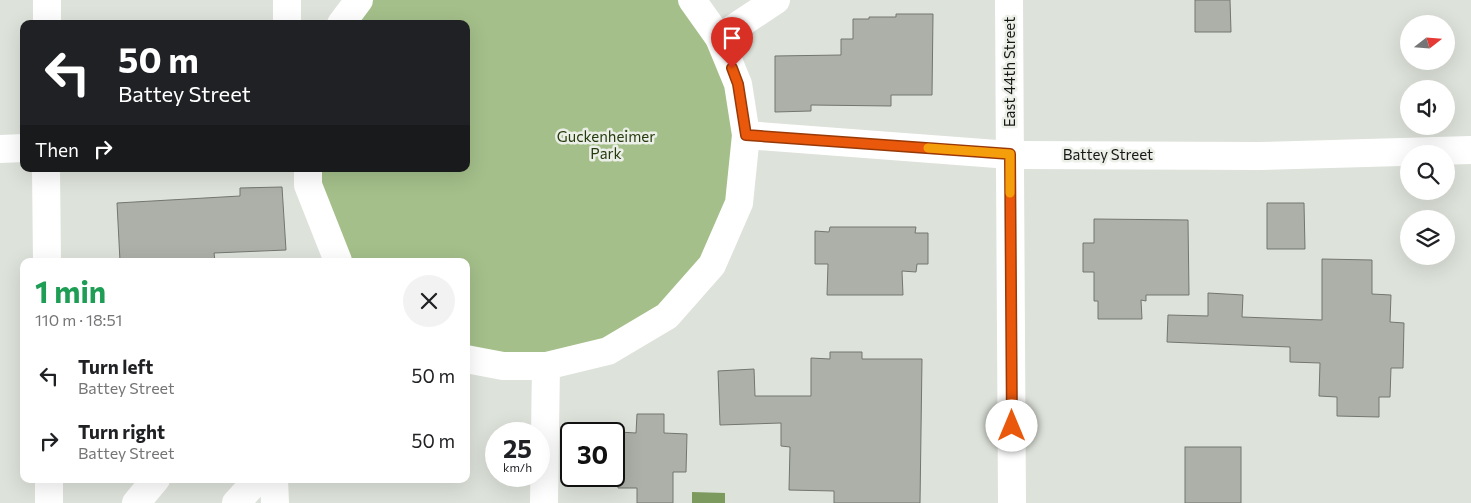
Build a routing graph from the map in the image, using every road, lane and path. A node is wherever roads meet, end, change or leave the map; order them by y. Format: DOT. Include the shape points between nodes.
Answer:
graph roads {
  1 [pos="47,0"];
  2 [pos="287,0"];
  3 [pos="360,0"];
  4 [pos="692,0"];
  5 [pos="776,0"];
  6 [pos="1009,0"];
  7 [pos="47,20"];
  8 [pos="287,20"];
  9 [pos="344,20"];
  10 [pos="719,38"];
  11 [pos="746,135"];
  12 [pos="0,148"];
  13 [pos="20,148"];
  14 [pos="1471,150"];
  15 [pos="1010,154"];
  16 [pos="46,172"];
  17 [pos="308,172"];
  18 [pos="47,258"];
  19 [pos="337,258"];
  20 [pos="470,360"];
  21 [pos="546,366"];
  22 [pos="49,483"];
  23 [pos="153,483"];
  24 [pos="254,483"];
  25 [pos="274,483"];
  26 [pos="50,503"];
  27 [pos="136,503"];
  28 [pos="236,503"];
  29 [pos="275,503"];
  30 [pos="544,503"];
  31 [pos="1012,503"];
  1 -- 7 [label="street"];
  2 -- 8 [label="street"];
  3 -- 9 [label="street"];
  4 -- 10 [label="street"];
  5 -- 10 [label="street"];
  6 -- 15 [label="street, East 44th Street"];
  10 -- 11 [label="street" via="738,84"];
  11 -- 15 [label="street, Battey Street"];
  11 -- 21 [label="street" via="739,202 712,265 667,316 608,351"];
  12 -- 13 [label="street"];
  14 -- 15 [label="street, Battey Street" via="1259,156"];
  15 -- 31 [label="street, East 44th Street"];
  16 -- 18 [label="street"];
  17 -- 19 [label="street" via="308,185"];
  20 -- 21 [label="street" via="503,366"];
  21 -- 30 [label="street"];
  22 -- 26 [label="street"];
  23 -- 27 [label="street"];
  24 -- 28 [label="street"];
  25 -- 29 [label="street"];
}
